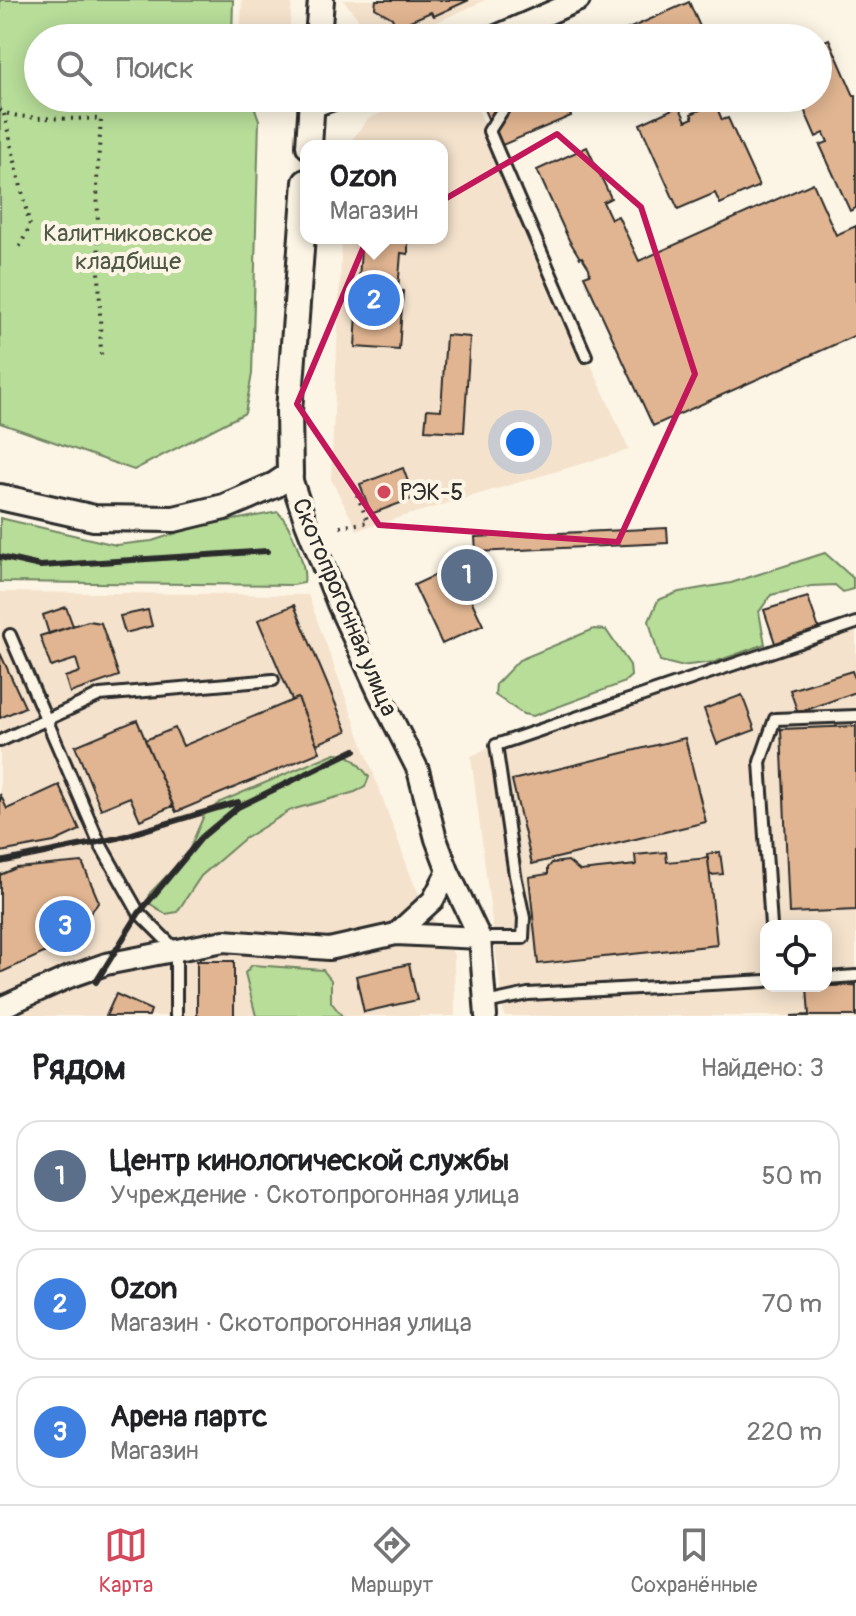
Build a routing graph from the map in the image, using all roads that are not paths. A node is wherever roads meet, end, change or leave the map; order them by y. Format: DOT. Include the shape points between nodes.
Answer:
graph roads {
  1 [pos="321,0"];
  2 [pos="579,0"];
  3 [pos="319,24"];
  4 [pos="524,24"];
  5 [pos="311,112"];
  6 [pos="501,112"];
  7 [pos="309,140"];
  8 [pos="301,244"];
  9 [pos="586,356"];
  10 [pos="290,475"];
  11 [pos="0,497"];
  12 [pos="856,623"];
  13 [pos="10,635"];
  14 [pos="273,680"];
  15 [pos="856,716"];
  16 [pos="46,720"];
  17 [pos="0,741"];
  18 [pos="448,871"];
  19 [pos="771,920"];
  20 [pos="396,934"];
  21 [pos="480,938"];
  22 [pos="176,950"];
  23 [pos="856,976"];
  24 [pos="832,978"];
  25 [pos="760,981"];
  26 [pos="0,1008"];
  27 [pos="486,1009"];
  28 [pos="176,1016"];
  1 -- 3 [label="street"];
  2 -- 4 [label="street"];
  5 -- 7 [label="street"];
  6 -- 9 [label="lane" via="489,131"];
  8 -- 10 [label="street, Скотопрогонная улица" via="289,411"];
  10 -- 11 [label="street" via="224,507 174,519 94,518"];
  10 -- 18 [label="street, Скотопрогонная улица" via="338,604 418,770"];
  12 -- 21 [label="lane" via="496,745 523,938"];
  13 -- 16 [label="lane"];
  14 -- 16 [label="lane" via="100,695"];
  15 -- 19 [label="lane" via="775,719 760,762"];
  16 -- 17 [label="lane"];
  16 -- 22 [label="lane" via="99,842 139,913"];
  18 -- 20 [label="street" via="433,900"];
  18 -- 21 [label="street, Скотопрогонная улица"];
  20 -- 21 [label="street"];
  20 -- 22 [label="street" via="329,949 224,941"];
  21 -- 27 [label="street, Скотопрогонная улица"];
  22 -- 26 [label="street" via="106,964"];
  22 -- 28 [label="lane"];
  23 -- 24 [label="lane"];
  25 -- 27 [label="lane" via="528,994"];
}
